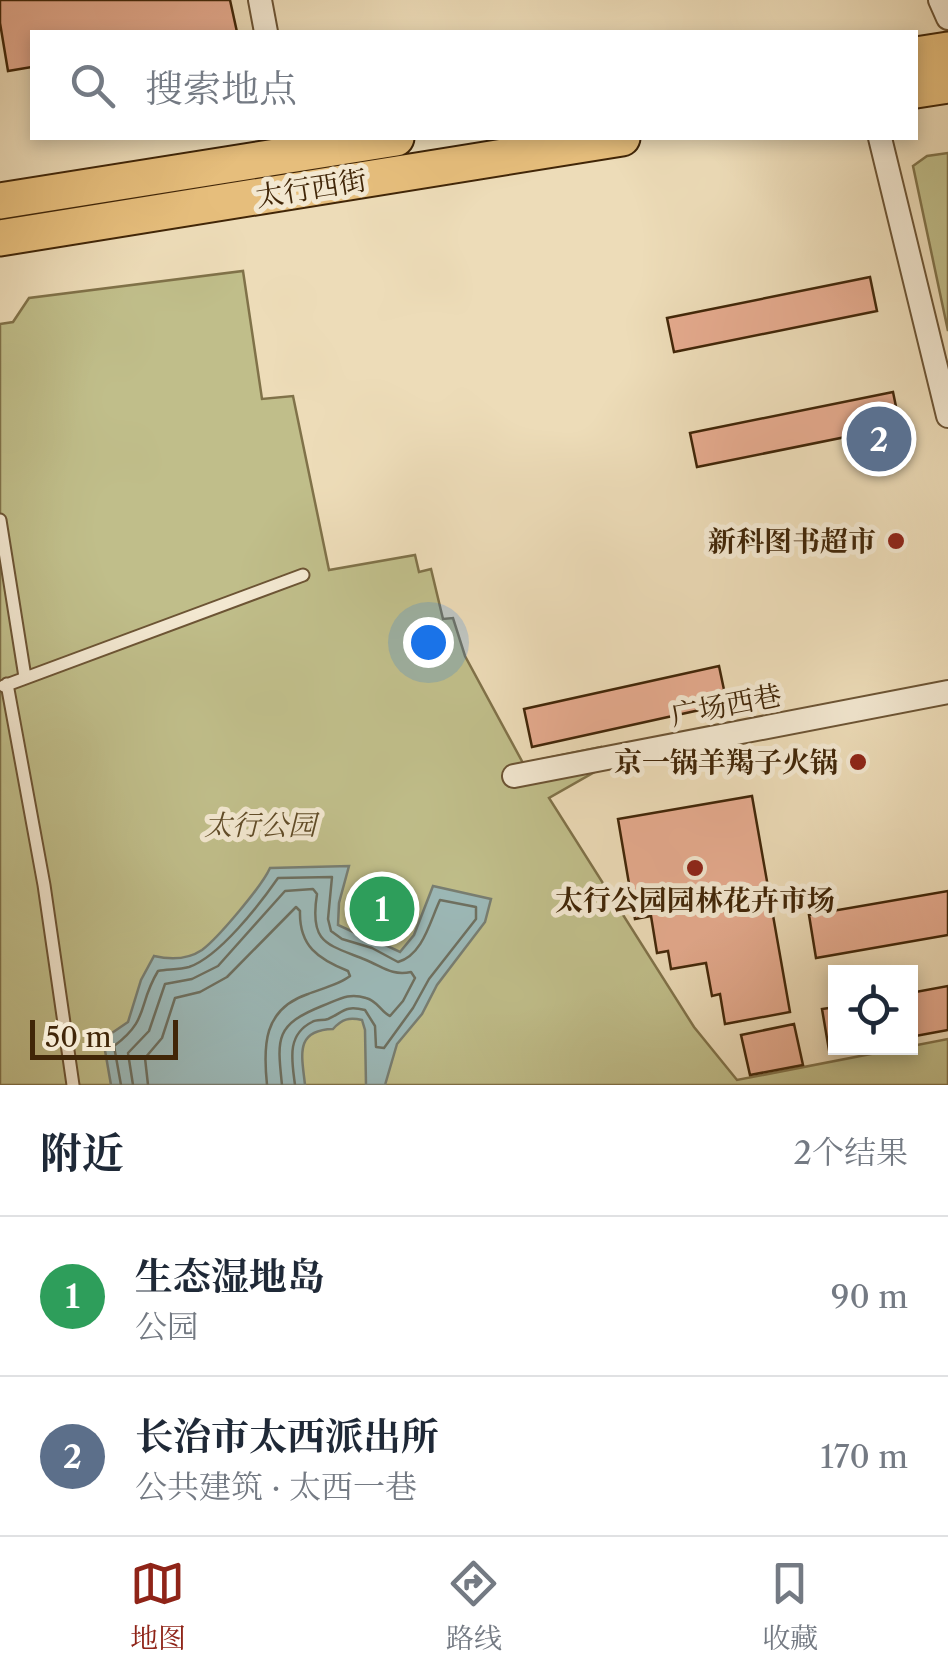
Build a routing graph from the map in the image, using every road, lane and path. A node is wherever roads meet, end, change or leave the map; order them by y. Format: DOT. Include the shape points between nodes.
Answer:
graph roads {
  1 [pos="260,0"];
  2 [pos="940,0"];
  3 [pos="948,18"];
  4 [pos="266,30"];
  5 [pos="948,50"];
  6 [pos="918,55"];
  7 [pos="948,85"];
  8 [pos="918,90"];
  9 [pos="368,140"];
  10 [pos="610,140"];
  11 [pos="880,140"];
  12 [pos="286,146"];
  13 [pos="0,201"];
  14 [pos="0,238"];
  15 [pos="948,416"];
  16 [pos="0,520"];
  17 [pos="302,575"];
  18 [pos="25,677"];
  19 [pos="3,686"];
  20 [pos="948,692"];
  21 [pos="514,776"];
  22 [pos="73,1085"];
  1 -- 4 [label="street"];
  2 -- 3 [label="street"];
  5 -- 6 [label="main road"];
  7 -- 8 [label="main road"];
  9 -- 12 [label="main road, 太行西街"];
  10 -- 14 [label="main road, 太行西街"];
  11 -- 15 [label="street"];
  12 -- 13 [label="main road, 太行西街"];
  16 -- 18 [label="lane"];
  17 -- 18 [label="lane"];
  18 -- 19 [label="lane"];
  19 -- 22 [label="lane" via="44,886"];
  20 -- 21 [label="street, 广场西巷"];
}
